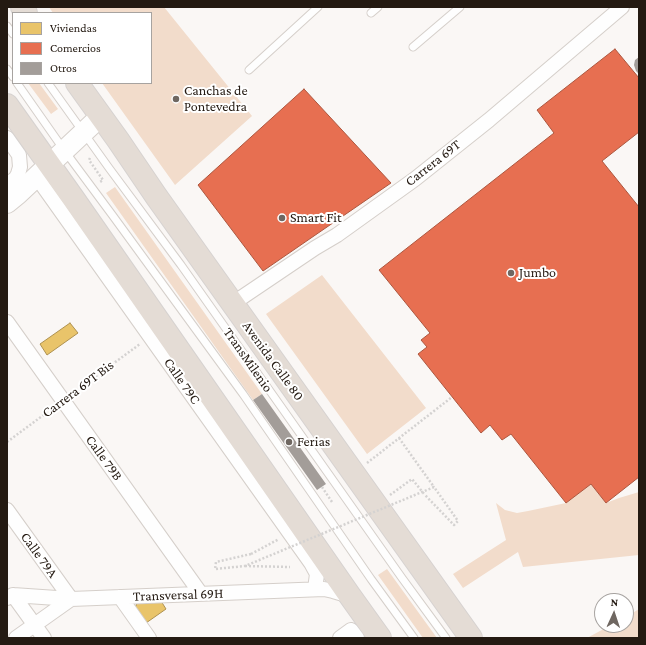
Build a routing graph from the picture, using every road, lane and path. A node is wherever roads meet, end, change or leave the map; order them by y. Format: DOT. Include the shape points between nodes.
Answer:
graph roads {
  1 [pos="318,7"];
  2 [pos="378,7"];
  3 [pos="460,7"];
  4 [pos="622,7"];
  5 [pos="371,13"];
  6 [pos="412,47"];
  7 [pos="249,70"];
  8 [pos="17,84"];
  9 [pos="49,84"];
  10 [pos="78,84"];
  11 [pos="7,105"];
  12 [pos="101,116"];
  13 [pos="83,132"];
  14 [pos="7,138"];
  15 [pos="88,160"];
  16 [pos="42,164"];
  17 [pos="103,180"];
  18 [pos="7,184"];
  19 [pos="7,203"];
  20 [pos="232,304"];
  21 [pos="7,322"];
  22 [pos="150,336"];
  23 [pos="452,397"];
  24 [pos="63,401"];
  25 [pos="399,438"];
  26 [pos="7,442"];
  27 [pos="367,463"];
  28 [pos="322,487"];
  29 [pos="434,487"];
  30 [pos="390,495"];
  31 [pos="332,502"];
  32 [pos="7,510"];
  33 [pos="348,520"];
  34 [pos="345,524"];
  35 [pos="353,526"];
  36 [pos="349,530"];
  37 [pos="289,532"];
  38 [pos="245,566"];
  39 [pos="290,567"];
  40 [pos="315,589"];
  41 [pos="201,594"];
  42 [pos="10,596"];
  43 [pos="350,596"];
  44 [pos="120,597"];
  45 [pos="71,599"];
  46 [pos="35,625"];
  47 [pos="16,638"];
  48 [pos="44,638"];
  49 [pos="149,638"];
  50 [pos="380,638"];
  51 [pos="414,638"];
  52 [pos="446,638"];
  53 [pos="471,638"];
  1 -- 7 [label="lane"];
  2 -- 5 [label="lane"];
  3 -- 6 [label="lane"];
  4 -- 20 [label="street, Carrera 69T" via="415,179 337,235"];
  8 -- 16 [label="lane, TransMilenio"];
  9 -- 13 [label="lane, TransMilenio"];
  10 -- 12 [label="highway, Avenida Calle 80"];
  11 -- 16 [label="highway"];
  12 -- 13 [label="main road"];
  12 -- 20 [label="highway, Avenida Calle 80"];
  13 -- 16 [label="main road"];
  13 -- 52 [label="lane, TransMilenio" via="181,265"];
  14 -- 16 [label="street, Calle 79C" via="18,155"];
  15 -- 17 [label="path"];
  16 -- 18 [label="street" via="18,174"];
  16 -- 19 [label="main road" via="18,194"];
  16 -- 22 [label="street, Calle 79C"];
  16 -- 43 [label="highway"];
  16 -- 51 [label="lane, TransMilenio" via="113,216 243,394"];
  20 -- 53 [label="highway, Avenida Calle 80"];
  21 -- 24 [label="street, Calle 79B"];
  22 -- 24 [label="path, Carrera 69T Bis"];
  22 -- 37 [label="street, Calle 79C"];
  23 -- 25 [label="path"];
  24 -- 26 [label="path, Carrera 69T Bis"];
  24 -- 41 [label="street, Calle 79B"];
  25 -- 27 [label="path"];
  25 -- 29 [label="path"];
  28 -- 31 [label="path"];
  29 -- 30 [label="path, bridge" via="458,521 454,525 412,479"];
  29 -- 34 [label="path, bridge"];
  32 -- 45 [label="street, Calle 79A"];
  33 -- 35 [label="path, bridge"];
  34 -- 36 [label="path"];
  34 -- 38 [label="path, bridge"];
  37 -- 38 [label="path, bridge" via="251,554 216,562 215,569"];
  37 -- 40 [label="street, Calle 79C" via="316,570"];
  38 -- 39 [label="path"];
  40 -- 41 [label="street, Transversal 69H"];
  40 -- 43 [label="street, Transversal 69H"];
  41 -- 44 [label="street, Transversal 69H"];
  42 -- 45 [label="street, Transversal 69H"];
  42 -- 46 [label="street"];
  43 -- 50 [label="highway"];
  44 -- 45 [label="street, Transversal 69H"];
  44 -- 49 [label="street"];
  45 -- 46 [label="street"];
  46 -- 47 [label="street"];
  46 -- 48 [label="street"];
}
